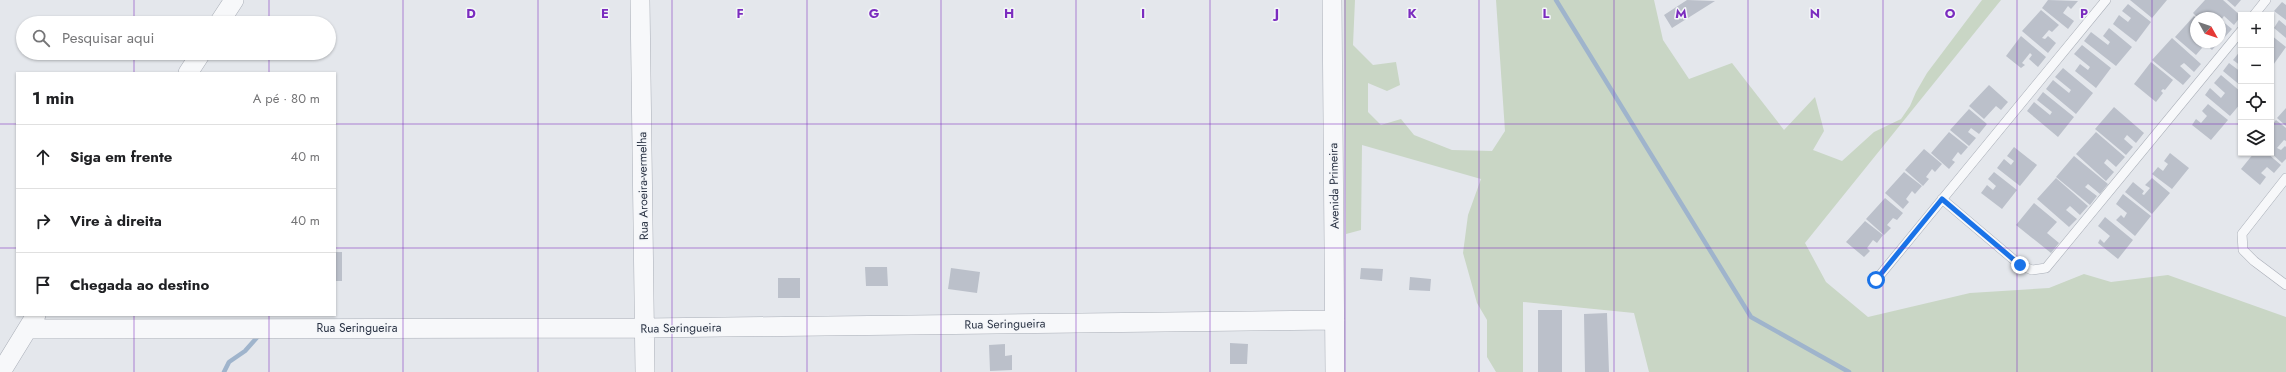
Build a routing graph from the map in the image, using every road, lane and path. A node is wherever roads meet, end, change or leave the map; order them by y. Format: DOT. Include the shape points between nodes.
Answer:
graph roads {
  1 [pos="234,0"];
  2 [pos="640,0"];
  3 [pos="1332,0"];
  4 [pos="2106,0"];
  5 [pos="2266,0"];
  6 [pos="2256,12"];
  7 [pos="224,16"];
  8 [pos="2238,35"];
  9 [pos="196,60"];
  10 [pos="189,72"];
  11 [pos="2286,178"];
  12 [pos="1942,199"];
  13 [pos="1876,280"];
  14 [pos="2286,285"];
  15 [pos="1335,320"];
  16 [pos="32,322"];
  17 [pos="644,328"];
  18 [pos="1,372"];
  19 [pos="645,372"];
  20 [pos="1335,372"];
  1 -- 7 [label="street"];
  2 -- 17 [label="street, Rua Aroeira-vermelha"];
  3 -- 15 [label="street, Avenida Primeira"];
  4 -- 12 [label="lane"];
  5 -- 6 [label="lane"];
  8 -- 12 [label="lane" via="2046,268 2032,270 2020,265"];
  9 -- 10 [label="street"];
  11 -- 14 [label="lane" via="2242,234 2243,250 2254,262"];
  12 -- 13 [label="lane"];
  15 -- 17 [label="street, Rua Seringueira"];
  15 -- 20 [label="street, Avenida Primeira"];
  16 -- 17 [label="street, Rua Seringueira"];
  16 -- 18 [label="street"];
  17 -- 19 [label="street, Rua Aroeira-vermelha"];
}
